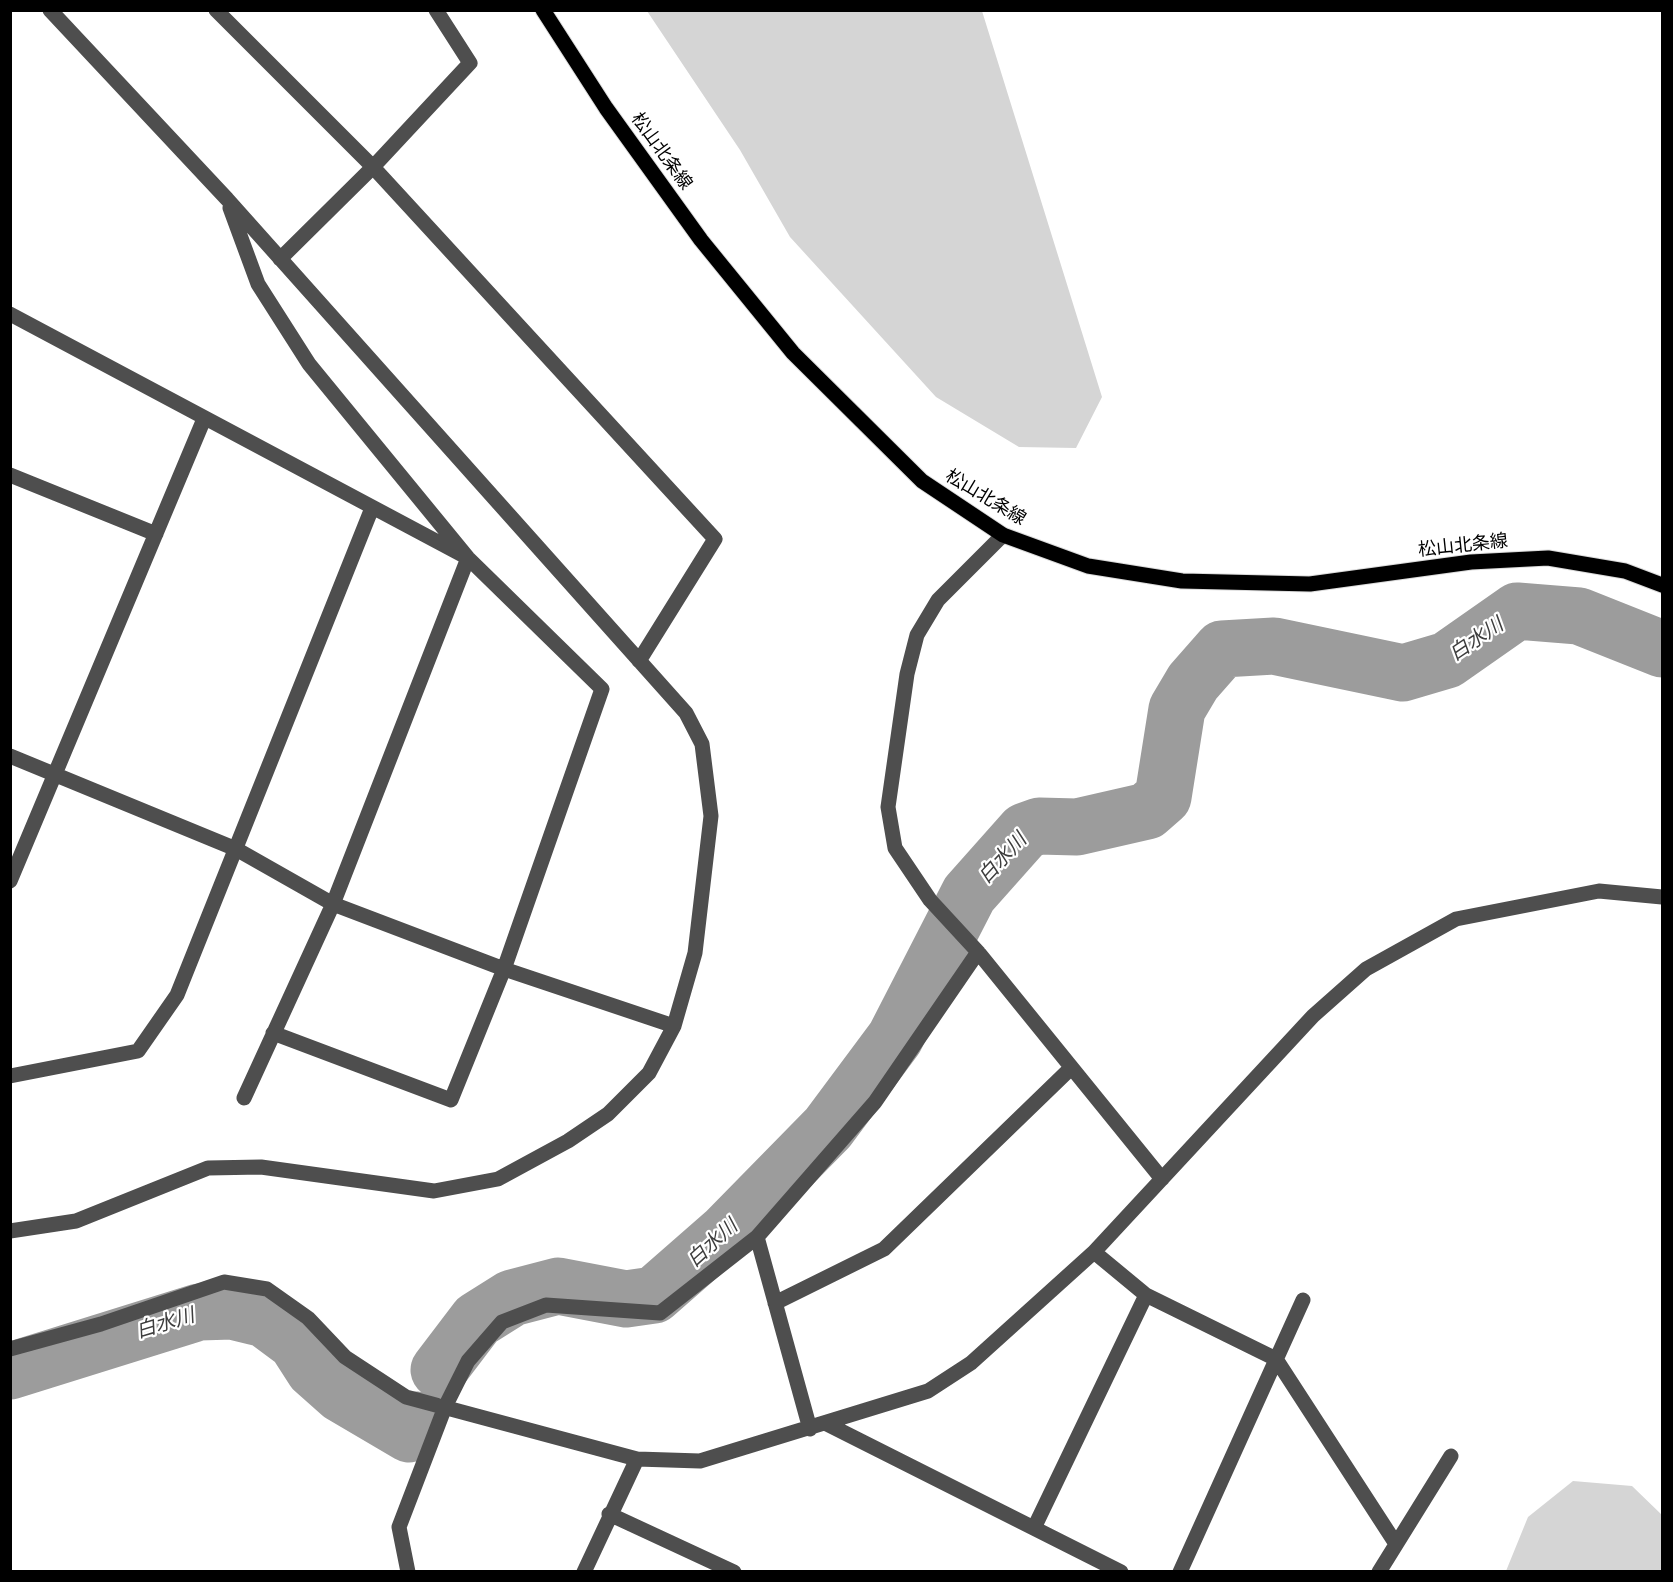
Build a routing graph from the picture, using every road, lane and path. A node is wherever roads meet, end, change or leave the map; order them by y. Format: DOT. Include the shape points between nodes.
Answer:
graph roads {
  1 [pos="50,10"];
  2 [pos="216,10"];
  3 [pos="436,10"];
  4 [pos="543,10"];
  5 [pos="373,167"];
  6 [pos="227,199"];
  7 [pos="280,259"];
  8 [pos="10,314"];
  9 [pos="204,418"];
  10 [pos="10,475"];
  11 [pos="372,508"];
  12 [pos="156,534"];
  13 [pos="1003,536"];
  14 [pos="468,558"];
  15 [pos="1662,585"];
  16 [pos="639,661"];
  17 [pos="10,756"];
  18 [pos="56,774"];
  19 [pos="236,849"];
  20 [pos="10,881"];
  21 [pos="1662,897"];
  22 [pos="333,904"];
  23 [pos="978,952"];
  24 [pos="504,969"];
  25 [pos="674,1026"];
  26 [pos="273,1034"];
  27 [pos="1071,1068"];
  28 [pos="10,1076"];
  29 [pos="244,1098"];
  30 [pos="1162,1179"];
  31 [pos="10,1231"];
  32 [pos="757,1237"];
  33 [pos="1094,1252"];
  34 [pos="1146,1295"];
  35 [pos="1303,1300"];
  36 [pos="775,1303"];
  37 [pos="10,1348"];
  38 [pos="1276,1359"];
  39 [pos="445,1407"];
  40 [pos="827,1424"];
  41 [pos="810,1429"];
  42 [pos="1451,1456"];
  43 [pos="637,1459"];
  44 [pos="609,1514"];
  45 [pos="1034,1528"];
  46 [pos="1396,1544"];
  47 [pos="408,1572"];
  48 [pos="584,1572"];
  49 [pos="734,1572"];
  50 [pos="1121,1572"];
  51 [pos="1180,1572"];
  52 [pos="1379,1572"];
  1 -- 6 [label="street"];
  2 -- 5 [label="street"];
  3 -- 5 [label="street" via="470,63"];
  4 -- 13 [label="main road, 松山北条線" via="606,108 701,240 793,353 922,481"];
  5 -- 7 [label="street"];
  5 -- 16 [label="street" via="715,539"];
  6 -- 7 [label="street"];
  6 -- 14 [label="street" via="258,284 309,364"];
  7 -- 16 [label="street"];
  8 -- 9 [label="street"];
  9 -- 11 [label="street"];
  9 -- 12 [label="street"];
  10 -- 12 [label="street"];
  11 -- 14 [label="street"];
  11 -- 19 [label="street"];
  12 -- 18 [label="street"];
  13 -- 15 [label="main road, 松山北条線" via="1088,566 1182,580 1310,584 1471,562 1548,558 1624,571"];
  13 -- 23 [label="street" via="938,600 916,635 888,807 895,848 930,900"];
  14 -- 22 [label="street"];
  14 -- 24 [label="street" via="602,688"];
  16 -- 25 [label="street" via="686,713 702,744 711,816 695,953"];
  17 -- 18 [label="street"];
  18 -- 19 [label="street"];
  18 -- 20 [label="street"];
  19 -- 22 [label="street"];
  19 -- 28 [label="street" via="177,995 138,1051"];
  21 -- 30 [label="street" via="1599,891 1456,919 1366,969 1313,1016"];
  22 -- 24 [label="street"];
  22 -- 26 [label="street"];
  23 -- 27 [label="street"];
  23 -- 32 [label="street" via="875,1102"];
  24 -- 25 [label="street"];
  24 -- 26 [label="street" via="451,1100"];
  25 -- 31 [label="street" via="649,1073 608,1114 498,1179 434,1191 261,1167 208,1168 76,1221"];
  26 -- 29 [label="street"];
  27 -- 30 [label="street"];
  27 -- 36 [label="street" via="884,1249"];
  30 -- 33 [label="street"];
  32 -- 36 [label="street"];
  32 -- 39 [label="street" via="660,1313 546,1305 502,1322 468,1361"];
  33 -- 34 [label="street"];
  33 -- 40 [label="street" via="972,1362 928,1391"];
  34 -- 38 [label="street"];
  34 -- 45 [label="street"];
  35 -- 38 [label="street"];
  36 -- 41 [label="street"];
  37 -- 39 [label="street" via="101,1324 224,1282 267,1289 308,1318 345,1357 406,1396"];
  38 -- 46 [label="street"];
  38 -- 51 [label="street"];
  39 -- 43 [label="street"];
  39 -- 47 [label="street" via="399,1527"];
  40 -- 41 [label="street"];
  40 -- 45 [label="street"];
  41 -- 43 [label="street" via="700,1461"];
  42 -- 46 [label="street"];
  43 -- 44 [label="street"];
  44 -- 48 [label="street"];
  44 -- 49 [label="street"];
  45 -- 50 [label="street"];
  46 -- 52 [label="street"];
}
